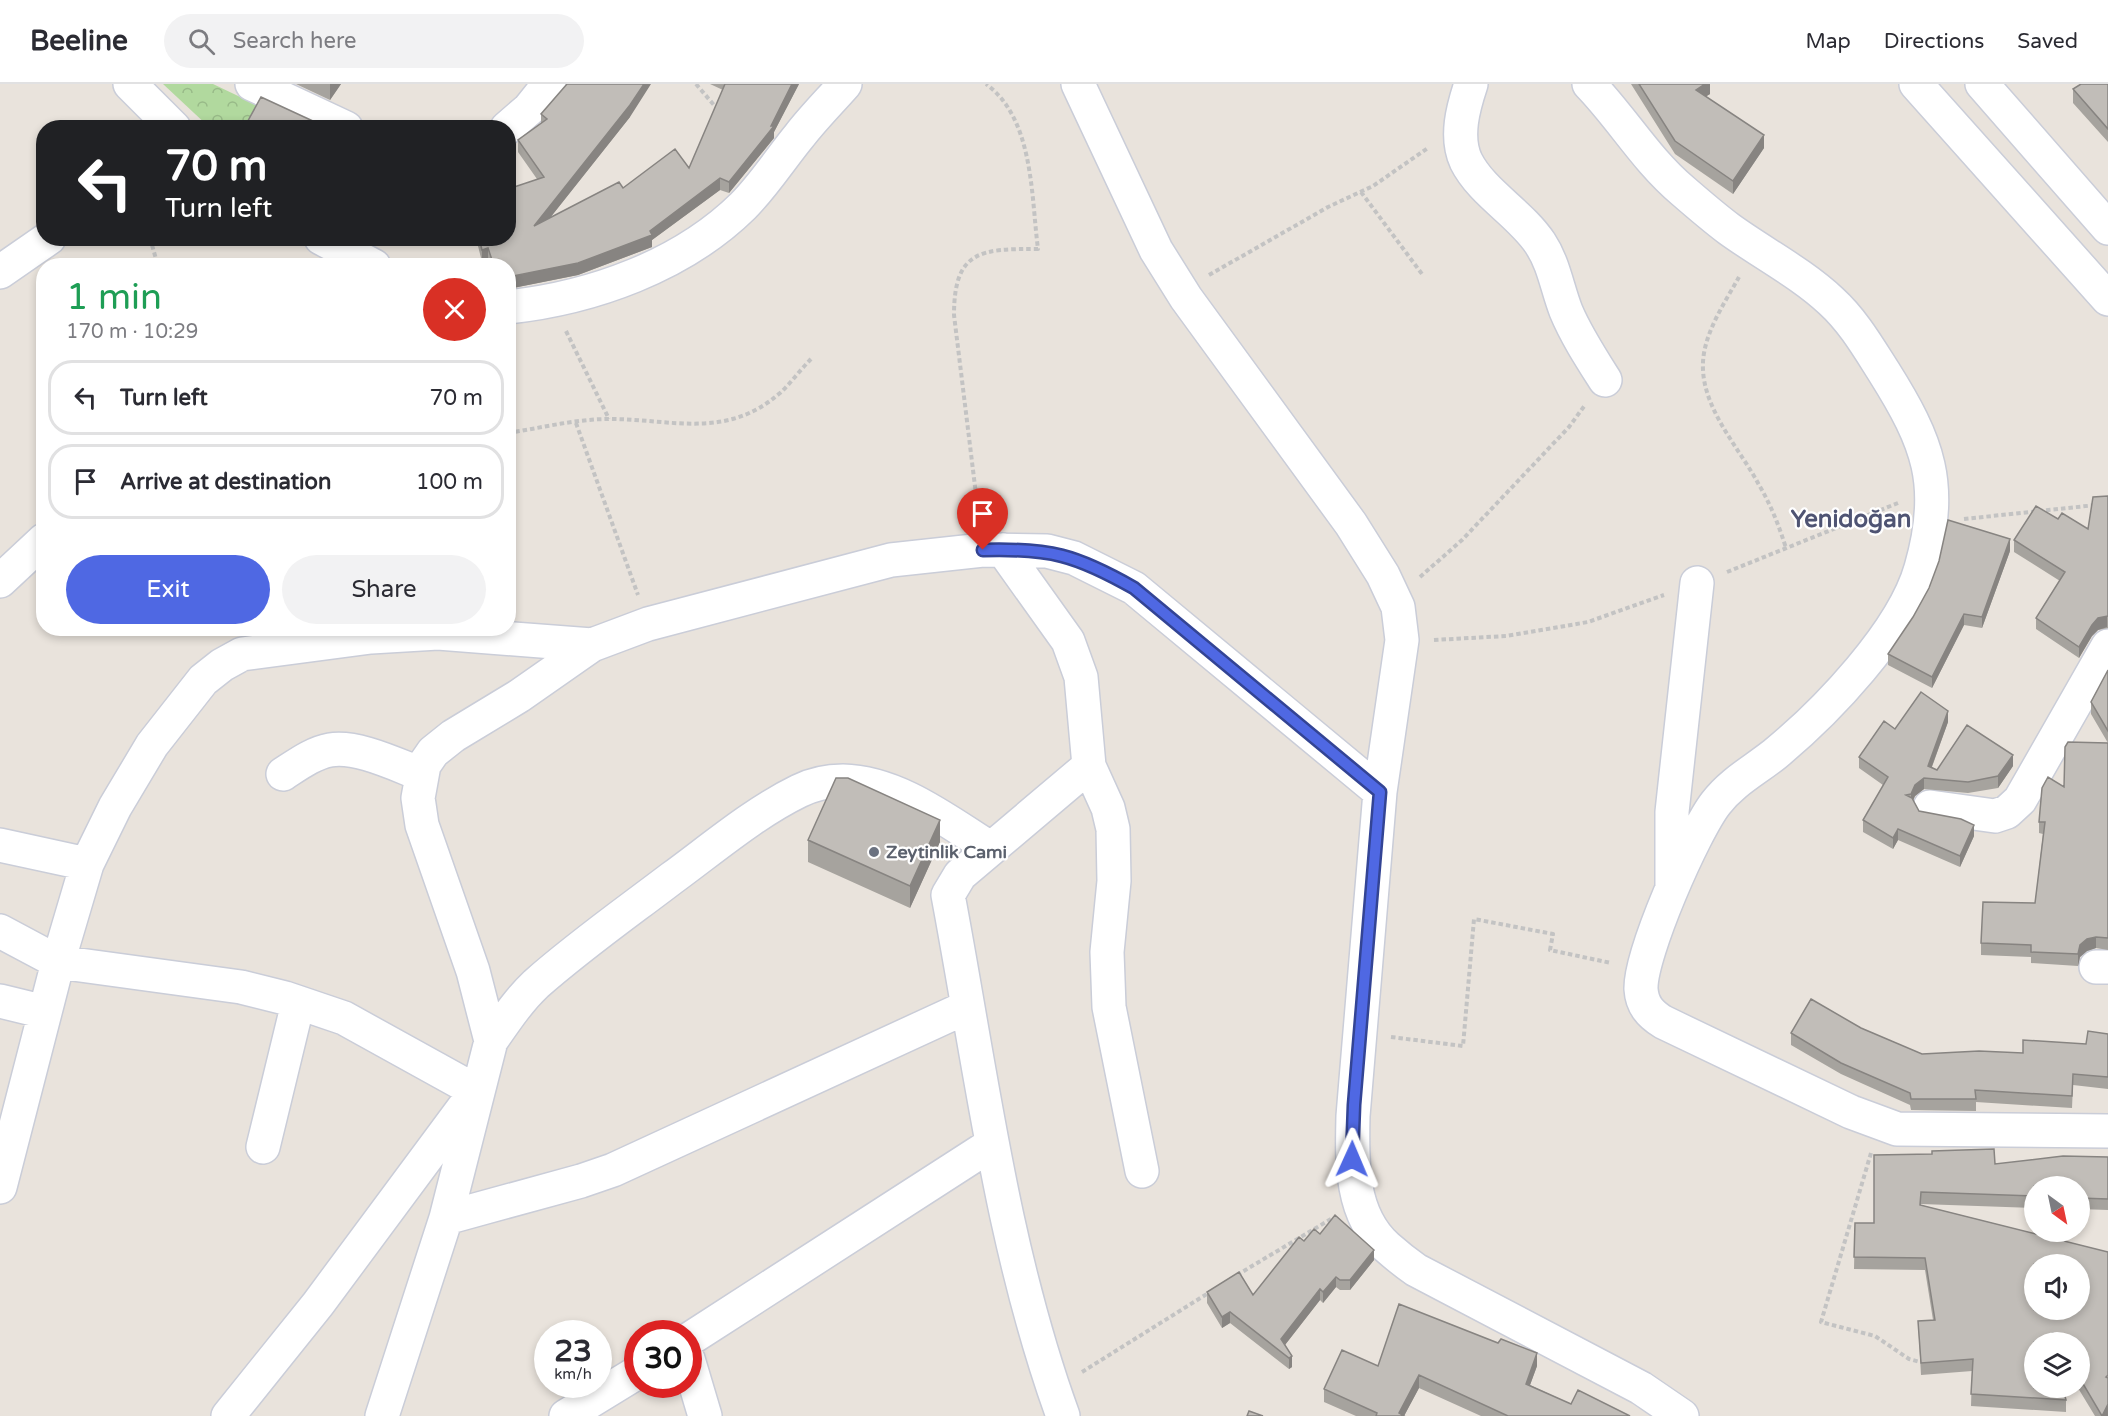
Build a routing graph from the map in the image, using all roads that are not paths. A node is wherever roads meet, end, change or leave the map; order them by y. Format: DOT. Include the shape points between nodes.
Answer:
graph roads {
  1 [pos="130,84"];
  2 [pos="252,84"];
  3 [pos="549,84"];
  4 [pos="845,84"];
  5 [pos="1078,84"];
  6 [pos="1471,84"];
  7 [pos="1589,84"];
  8 [pos="1916,84"];
  9 [pos="1982,84"];
  10 [pos="166,120"];
  11 [pos="329,120"];
  12 [pos="516,120"];
  13 [pos="2108,228"];
  14 [pos="37,246"];
  15 [pos="336,246"];
  16 [pos="359,258"];
  17 [pos="0,272"];
  18 [pos="2108,299"];
  19 [pos="516,306"];
  20 [pos="1605,380"];
  21 [pos="36,547"];
  22 [pos="993,550"];
  23 [pos="0,581"];
  24 [pos="1697,583"];
  25 [pos="391,636"];
  26 [pos="476,636"];
  27 [pos="592,645"];
  28 [pos="2108,646"];
  29 [pos="1089,766"];
  30 [pos="283,774"];
  31 [pos="422,774"];
  32 [pos="1380,792"];
  33 [pos="1930,807"];
  34 [pos="0,845"];
  35 [pos="990,848"];
  36 [pos="87,864"];
  37 [pos="1672,891"];
  38 [pos="0,931"];
  39 [pos="58,962"];
  40 [pos="0,1001"];
  41 [pos="298,1003"];
  42 [pos="967,1007"];
  43 [pos="45,1012"];
  44 [pos="491,1041"];
  45 [pos="476,1091"];
  46 [pos="2108,1131"];
  47 [pos="992,1144"];
  48 [pos="263,1147"];
  49 [pos="1142,1171"];
  50 [pos="0,1187"];
  51 [pos="446,1218"];
  52 [pos="702,1331"];
  53 [pos="624,1381"];
  54 [pos="700,1398"];
  55 [pos="1058,1403"];
  56 [pos="228,1416"];
  57 [pos="382,1416"];
  58 [pos="566,1416"];
  59 [pos="705,1416"];
  60 [pos="1682,1416"];
  1 -- 10 [label="street"];
  2 -- 11 [label="street"];
  3 -- 12 [label="street"];
  4 -- 19 [label="street" via="745,204 711,235 679,255 621,279 551,300"];
  5 -- 32 [label="street" via="1144,226 1182,291 1351,524 1398,607 1401,657"];
  6 -- 20 [label="street" via="1461,126 1467,161 1539,241 1556,277 1566,312"];
  7 -- 37 [label="street" via="1679,189 1829,299 1859,333 1913,419 1928,462 1932,490 1921,569 1894,624 1823,709 1713,806"];
  8 -- 18 [label="street"];
  9 -- 13 [label="street"];
  14 -- 17 [label="street"];
  15 -- 16 [label="street"];
  21 -- 23 [label="street"];
  22 -- 27 [label="street" via="891,560 648,624"];
  22 -- 29 [label="street" via="1053,616 1076,659"];
  22 -- 32 [label="street" via="1047,551 1074,558 1134,588"];
  24 -- 37 [label="street" via="1672,812"];
  25 -- 36 [label="street" via="242,654 222,665 203,680 158,736 114,807"];
  26 -- 27 [label="street"];
  27 -- 31 [label="street" via="453,736 434,752"];
  28 -- 33 [label="street" via="2020,800 2007,812 1995,816"];
  29 -- 35 [label="street"];
  29 -- 49 [label="street" via="1113,829 1114,881 1107,952 1109,1007"];
  30 -- 31 [label="street" via="315,755 345,749"];
  31 -- 44 [label="street" via="418,798 422,825 473,971"];
  32 -- 60 [label="street" via="1352,1159 1360,1202 1372,1229 1385,1246 1416,1270 1641,1388"];
  34 -- 36 [label="street"];
  35 -- 42 [label="street" via="960,875 948,895"];
  35 -- 44 [label="street" via="926,808 872,787 845,781 822,782 765,811 579,948 535,986"];
  36 -- 39 [label="street"];
  37 -- 46 [label="street" via="1643,970 1644,1005 1653,1016 1898,1129"];
  38 -- 39 [label="street"];
  39 -- 41 [label="street" via="241,987"];
  39 -- 43 [label="street"];
  40 -- 43 [label="street"];
  41 -- 45 [label="street" via="344,1018"];
  41 -- 48 [label="street"];
  42 -- 47 [label="street"];
  42 -- 51 [label="street" via="622,1166 581,1182"];
  43 -- 50 [label="street"];
  44 -- 45 [label="street"];
  45 -- 51 [label="street"];
  45 -- 56 [label="street" via="318,1304"];
  47 -- 52 [label="street"];
  47 -- 55 [label="street" via="1026,1293"];
  51 -- 57 [label="street"];
  53 -- 58 [label="street"];
  54 -- 59 [label="street"];
}
